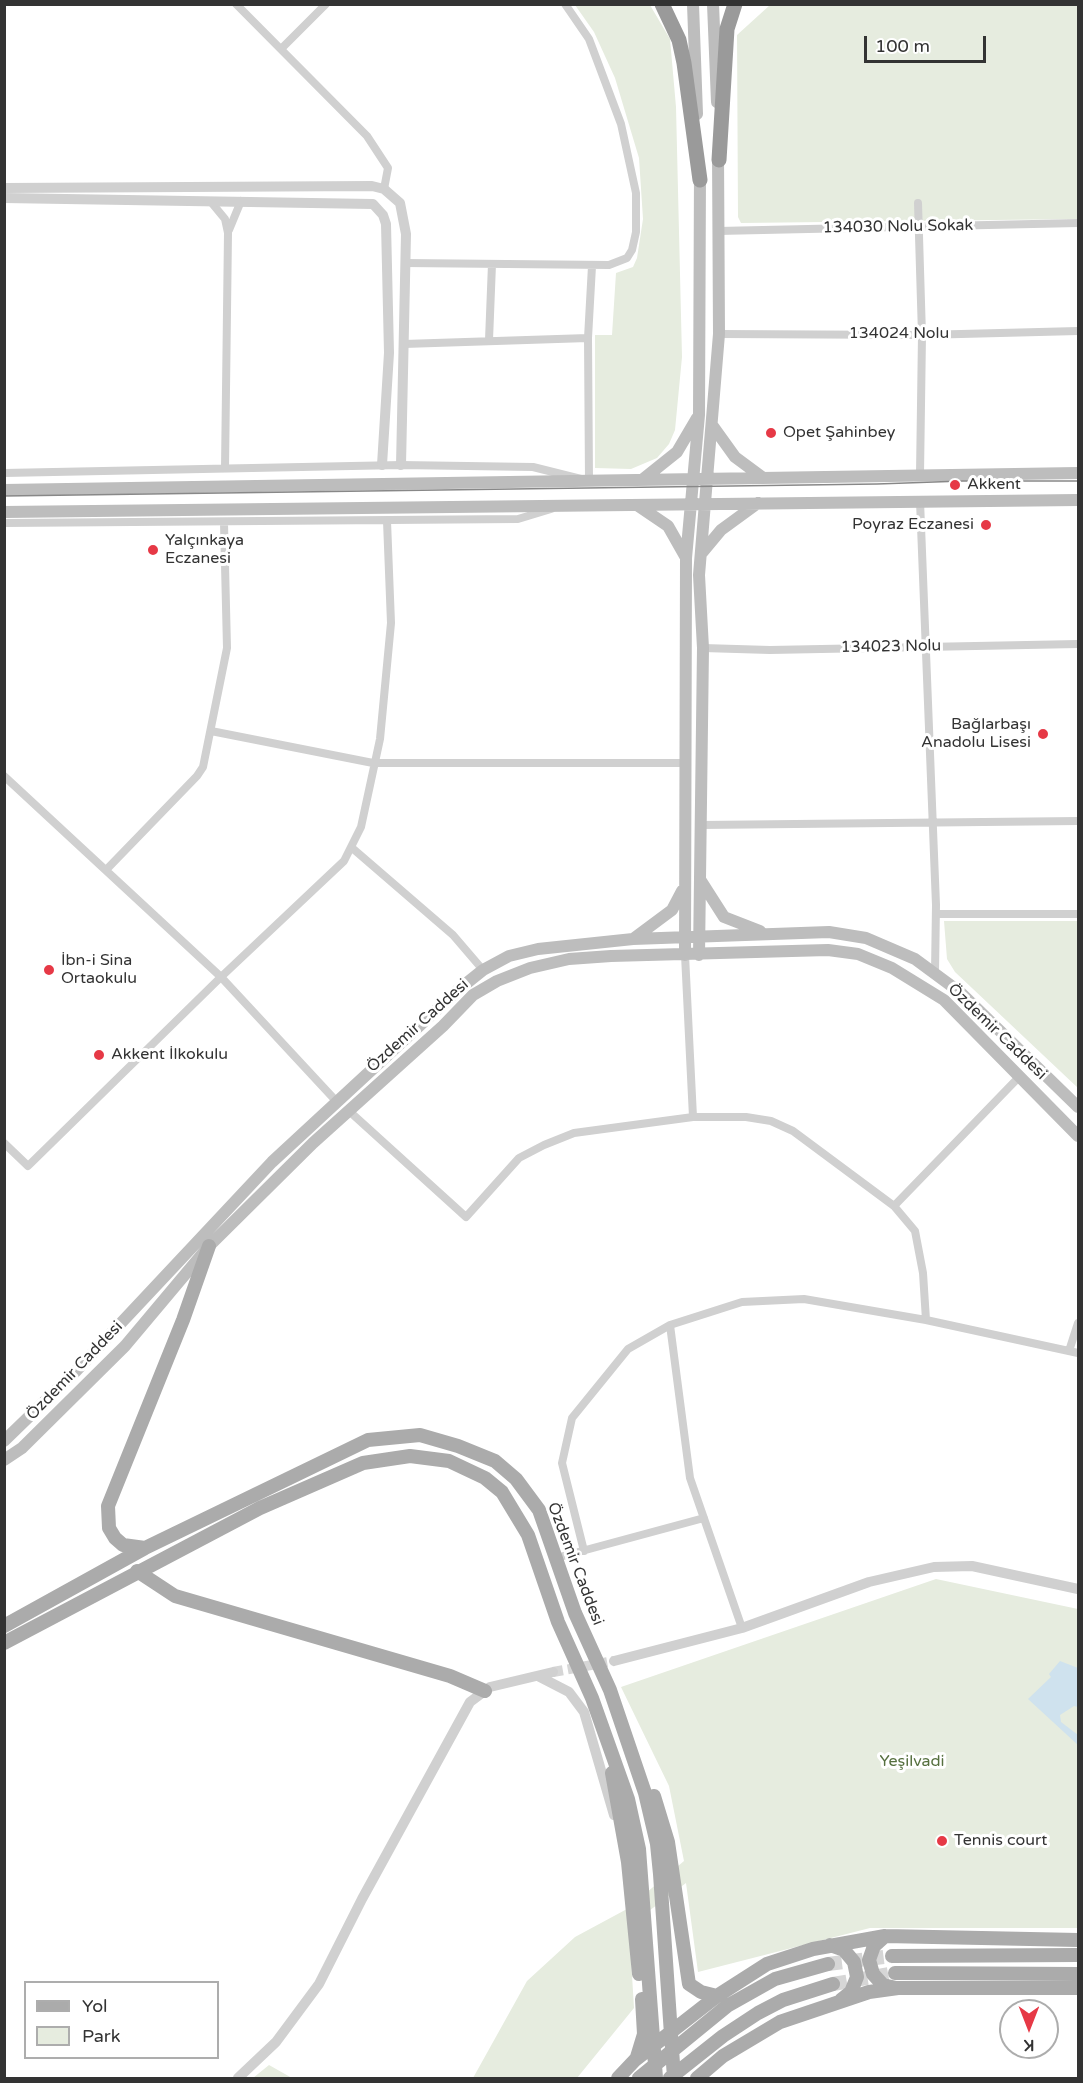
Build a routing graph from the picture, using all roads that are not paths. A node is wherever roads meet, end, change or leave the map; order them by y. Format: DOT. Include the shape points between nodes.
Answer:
graph roads {
  1 [pos="237,4"];
  2 [pos="326,4"];
  3 [pos="565,4"];
  4 [pos="662,4"];
  5 [pos="693,4"];
  6 [pos="713,4"];
  7 [pos="735,4"];
  8 [pos="281,49"];
  9 [pos="719,160"];
  10 [pos="700,180"];
  11 [pos="4,188"];
  12 [pos="384,189"];
  13 [pos="4,198"];
  14 [pos="241,201"];
  15 [pos="212,202"];
  16 [pos="918,203"];
  17 [pos="1078,223"];
  18 [pos="919,227"];
  19 [pos="718,231"];
  20 [pos="228,233"];
  21 [pos="405,263"];
  22 [pos="492,264"];
  23 [pos="592,266"];
  24 [pos="1078,331"];
  25 [pos="719,334"];
  26 [pos="922,335"];
  27 [pos="588,338"];
  28 [pos="489,340"];
  29 [pos="404,344"];
  30 [pos="699,415"];
  31 [pos="712,425"];
  32 [pos="383,449"];
  33 [pos="401,450"];
  34 [pos="382,465"];
  35 [pos="401,465"];
  36 [pos="225,468"];
  37 [pos="4,472"];
  38 [pos="1078,473"];
  39 [pos="920,474"];
  40 [pos="763,477"];
  41 [pos="707,478"];
  42 [pos="692,479"];
  43 [pos="642,480"];
  44 [pos="589,481"];
  45 [pos="4,490"];
  46 [pos="1078,500"];
  47 [pos="920,501"];
  48 [pos="758,502"];
  49 [pos="633,503"];
  50 [pos="689,503"];
  51 [pos="704,503"];
  52 [pos="567,504"];
  53 [pos="4,512"];
  54 [pos="387,521"];
  55 [pos="9,523"];
  56 [pos="224,523"];
  57 [pos="4,532"];
  58 [pos="700,555"];
  59 [pos="686,558"];
  60 [pos="1078,644"];
  61 [pos="924,647"];
  62 [pos="703,648"];
  63 [pos="211,731"];
  64 [pos="373,763"];
  65 [pos="685,763"];
  66 [pos="4,776"];
  67 [pos="1078,822"];
  68 [pos="934,823"];
  69 [pos="701,825"];
  70 [pos="351,847"];
  71 [pos="106,870"];
  72 [pos="700,881"];
  73 [pos="684,887"];
  74 [pos="936,914"];
  75 [pos="1078,914"];
  76 [pos="767,933"];
  77 [pos="685,937"];
  78 [pos="699,937"];
  79 [pos="633,939"];
  80 [pos="685,955"];
  81 [pos="699,955"];
  82 [pos="483,970"];
  83 [pos="935,972"];
  84 [pos="221,977"];
  85 [pos="1020,1076"];
  86 [pos="336,1102"];
  87 [pos="1078,1106"];
  88 [pos="349,1111"];
  89 [pos="693,1118"];
  90 [pos="1078,1136"];
  91 [pos="4,1143"];
  92 [pos="894,1206"];
  93 [pos="209,1246"];
  94 [pos="926,1320"];
  95 [pos="1078,1323"];
  96 [pos="670,1325"];
  97 [pos="1068,1351"];
  98 [pos="1078,1353"];
  99 [pos="4,1442"];
  100 [pos="4,1460"];
  101 [pos="704,1518"];
  102 [pos="146,1548"];
  103 [pos="584,1551"];
  104 [pos="556,1558"];
  105 [pos="137,1571"];
  106 [pos="1078,1588"];
  107 [pos="4,1626"];
  108 [pos="742,1628"];
  109 [pos="4,1642"];
  110 [pos="614,1661"];
  111 [pos="553,1672"];
  112 [pos="538,1676"];
  113 [pos="485,1691"];
  114 [pos="620,1718"];
  115 [pos="606,1733"];
  116 [pos="628,1862"];
  117 [pos="885,1936"];
  118 [pos="1078,1940"];
  119 [pos="830,1945"];
  120 [pos="1078,1955"];
  121 [pos="892,1956"];
  122 [pos="828,1964"];
  123 [pos="895,1973"];
  124 [pos="1078,1974"];
  125 [pos="833,1983"];
  126 [pos="898,1988"];
  127 [pos="1078,1988"];
  128 [pos="717,1996"];
  129 [pos="839,2002"];
  130 [pos="635,2060"];
  131 [pos="238,2079"];
  132 [pos="618,2079"];
  133 [pos="639,2079"];
  134 [pos="656,2079"];
  135 [pos="672,2079"];
  136 [pos="697,2079"];
  1 -- 8 [label="street"];
  2 -- 8 [label="street"];
  3 -- 23 [label="street" via="589,39 621,124 636,193 632,250 618,262"];
  4 -- 10 [label="highway" via="681,51"];
  5 -- 10 [label="main road"];
  6 -- 9 [label="main road"];
  7 -- 9 [label="highway" via="727,29"];
  8 -- 12 [label="street" via="367,136 388,168"];
  9 -- 19 [label="main road"];
  10 -- 30 [label="main road"];
  11 -- 12 [label="street"];
  12 -- 21 [label="street" via="400,203 404,215"];
  13 -- 15 [label="street"];
  14 -- 15 [label="street"];
  14 -- 20 [label="street"];
  14 -- 32 [label="street" via="361,201 373,204 383,215 389,352"];
  15 -- 20 [label="street" via="225,219"];
  16 -- 18 [label="street"];
  17 -- 18 [label="street, 134030 Nolu Sokak"];
  18 -- 19 [label="street, 134030 Nolu Sokak"];
  18 -- 26 [label="street"];
  19 -- 25 [label="main road"];
  20 -- 36 [label="street"];
  21 -- 22 [label="street"];
  21 -- 29 [label="street"];
  22 -- 23 [label="street"];
  22 -- 28 [label="street"];
  23 -- 27 [label="street"];
  24 -- 26 [label="street, 134024 Nolu"];
  25 -- 26 [label="street, 134024 Nolu"];
  25 -- 31 [label="main road"];
  26 -- 39 [label="street"];
  27 -- 28 [label="street"];
  27 -- 44 [label="street"];
  28 -- 29 [label="street"];
  29 -- 33 [label="street"];
  30 -- 42 [label="main road"];
  30 -- 43 [label="main road" via="677,452"];
  31 -- 40 [label="main road" via="735,457"];
  31 -- 41 [label="main road"];
  32 -- 33 [label="street"];
  32 -- 34 [label="street"];
  33 -- 35 [label="street"];
  34 -- 35 [label="street"];
  34 -- 36 [label="street"];
  35 -- 44 [label="street" via="533,467"];
  36 -- 37 [label="street"];
  38 -- 39 [label="main road"];
  39 -- 40 [label="main road"];
  40 -- 41 [label="main road"];
  41 -- 42 [label="main road"];
  41 -- 51 [label="main road"];
  42 -- 43 [label="main road"];
  42 -- 50 [label="main road"];
  43 -- 44 [label="main road"];
  44 -- 45 [label="main road"];
  46 -- 47 [label="main road"];
  47 -- 48 [label="main road"];
  47 -- 61 [label="street"];
  48 -- 51 [label="main road"];
  48 -- 58 [label="main road" via="721,530"];
  49 -- 50 [label="main road"];
  49 -- 52 [label="main road"];
  49 -- 59 [label="main road" via="668,526"];
  50 -- 51 [label="main road"];
  50 -- 59 [label="main road"];
  51 -- 58 [label="main road"];
  52 -- 53 [label="main road"];
  52 -- 54 [label="street" via="518,519"];
  54 -- 56 [label="street"];
  54 -- 64 [label="street" via="391,623 380,740"];
  55 -- 56 [label="street"];
  55 -- 57 [label="street"];
  56 -- 63 [label="street" via="227,648"];
  58 -- 62 [label="main road"];
  59 -- 65 [label="main road"];
  60 -- 61 [label="street, 134023 Nolu"];
  61 -- 62 [label="street, 134023 Nolu"];
  61 -- 68 [label="street"];
  62 -- 69 [label="main road"];
  63 -- 64 [label="street"];
  63 -- 71 [label="street" via="197,777"];
  64 -- 65 [label="street"];
  64 -- 70 [label="street" via="361,826"];
  65 -- 73 [label="main road"];
  66 -- 71 [label="street"];
  67 -- 68 [label="street"];
  68 -- 69 [label="street"];
  68 -- 74 [label="street"];
  69 -- 72 [label="main road"];
  70 -- 82 [label="street" via="453,935"];
  70 -- 84 [label="street" via="344,861"];
  71 -- 84 [label="street"];
  72 -- 76 [label="main road" via="724,917"];
  72 -- 78 [label="main road"];
  73 -- 77 [label="main road"];
  73 -- 79 [label="main road" via="672,910"];
  74 -- 75 [label="street"];
  74 -- 83 [label="street"];
  76 -- 78 [label="main road, Özdemir Caddesi"];
  76 -- 83 [label="main road, Özdemir Caddesi" via="829,932 866,938 899,950"];
  77 -- 78 [label="main road, Özdemir Caddesi"];
  77 -- 79 [label="main road, Özdemir Caddesi"];
  77 -- 80 [label="main road"];
  78 -- 81 [label="main road"];
  79 -- 82 [label="main road, Özdemir Caddesi" via="538,949 509,956"];
  80 -- 81 [label="main road, Özdemir Caddesi"];
  80 -- 88 [label="main road, Özdemir Caddesi" via="569,959 497,981 473,995"];
  80 -- 89 [label="street"];
  81 -- 85 [label="main road, Özdemir Caddesi" via="828,950 858,954 892,968 944,1000"];
  82 -- 86 [label="main road, Özdemir Caddesi"];
  83 -- 87 [label="main road, Özdemir Caddesi"];
  84 -- 86 [label="street"];
  84 -- 91 [label="street" via="28,1166"];
  85 -- 90 [label="main road, Özdemir Caddesi"];
  85 -- 92 [label="street"];
  86 -- 99 [label="main road, Özdemir Caddesi" via="272,1162"];
  88 -- 89 [label="street" via="466,1217 519,1158 544,1145 574,1133"];
  88 -- 93 [label="main road, Özdemir Caddesi"];
  89 -- 92 [label="street" via="747,1117 771,1121 793,1131"];
  92 -- 94 [label="street" via="915,1231"];
  93 -- 100 [label="main road, Özdemir Caddesi" via="125,1346 22,1448"];
  93 -- 102 [label="main road" via="108,1506 109,1528 115,1538 123,1545"];
  94 -- 96 [label="street" via="804,1299 742,1302"];
  94 -- 97 [label="street"];
  95 -- 97 [label="street"];
  96 -- 101 [label="street" via="690,1478"];
  96 -- 103 [label="street" via="628,1349 573,1418 562,1463"];
  97 -- 98 [label="street"];
  101 -- 103 [label="street"];
  101 -- 108 [label="street"];
  102 -- 104 [label="main road, Özdemir Caddesi" via="368,1440 420,1436 495,1461 516,1479 539,1510"];
  102 -- 107 [label="main road, Özdemir Caddesi"];
  103 -- 104 [label="street"];
  104 -- 114 [label="main road, Özdemir Caddesi"];
  105 -- 109 [label="main road, Özdemir Caddesi"];
  105 -- 113 [label="main road" via="175,1596 450,1676"];
  105 -- 115 [label="main road, Özdemir Caddesi" via="260,1508 363,1462 410,1456 449,1461 485,1478 502,1492 528,1535 558,1622"];
  106 -- 108 [label="street" via="972,1566 934,1567 869,1582"];
  108 -- 110 [label="street"];
  111 -- 112 [label="street"];
  112 -- 113 [label="street"];
  112 -- 116 [label="street" via="569,1692 584,1712"];
  113 -- 131 [label="street" via="470,1702 453,1732 319,1984 276,2043"];
  114 -- 128 [label="main road" via="642,1757 668,1842 689,1984"];
  114 -- 135 [label="main road, Özdemir Caddesi" via="657,1844"];
  115 -- 116 [label="main road"];
  115 -- 134 [label="main road, Özdemir Caddesi" via="628,1798 639,1850"];
  116 -- 130 [label="main road" via="644,2034"];
  117 -- 118 [label="main road"];
  117 -- 119 [label="main road"];
  117 -- 126 [label="main road" via="874,1946 869,1960 873,1974 883,1985"];
  119 -- 128 [label="main road" via="767,1964"];
  119 -- 129 [label="main road" via="844,1950 854,1962 857,1977 851,1992"];
  120 -- 121 [label="main road"];
  122 -- 133 [label="main road" via="775,1979 727,2006"];
  123 -- 124 [label="main road"];
  125 -- 135 [label="main road" via="758,2013 723,2036"];
  126 -- 127 [label="main road"];
  126 -- 129 [label="main road"];
  128 -- 130 [label="main road"];
  129 -- 136 [label="main road" via="780,2022 723,2056"];
  130 -- 132 [label="main road"];
}
